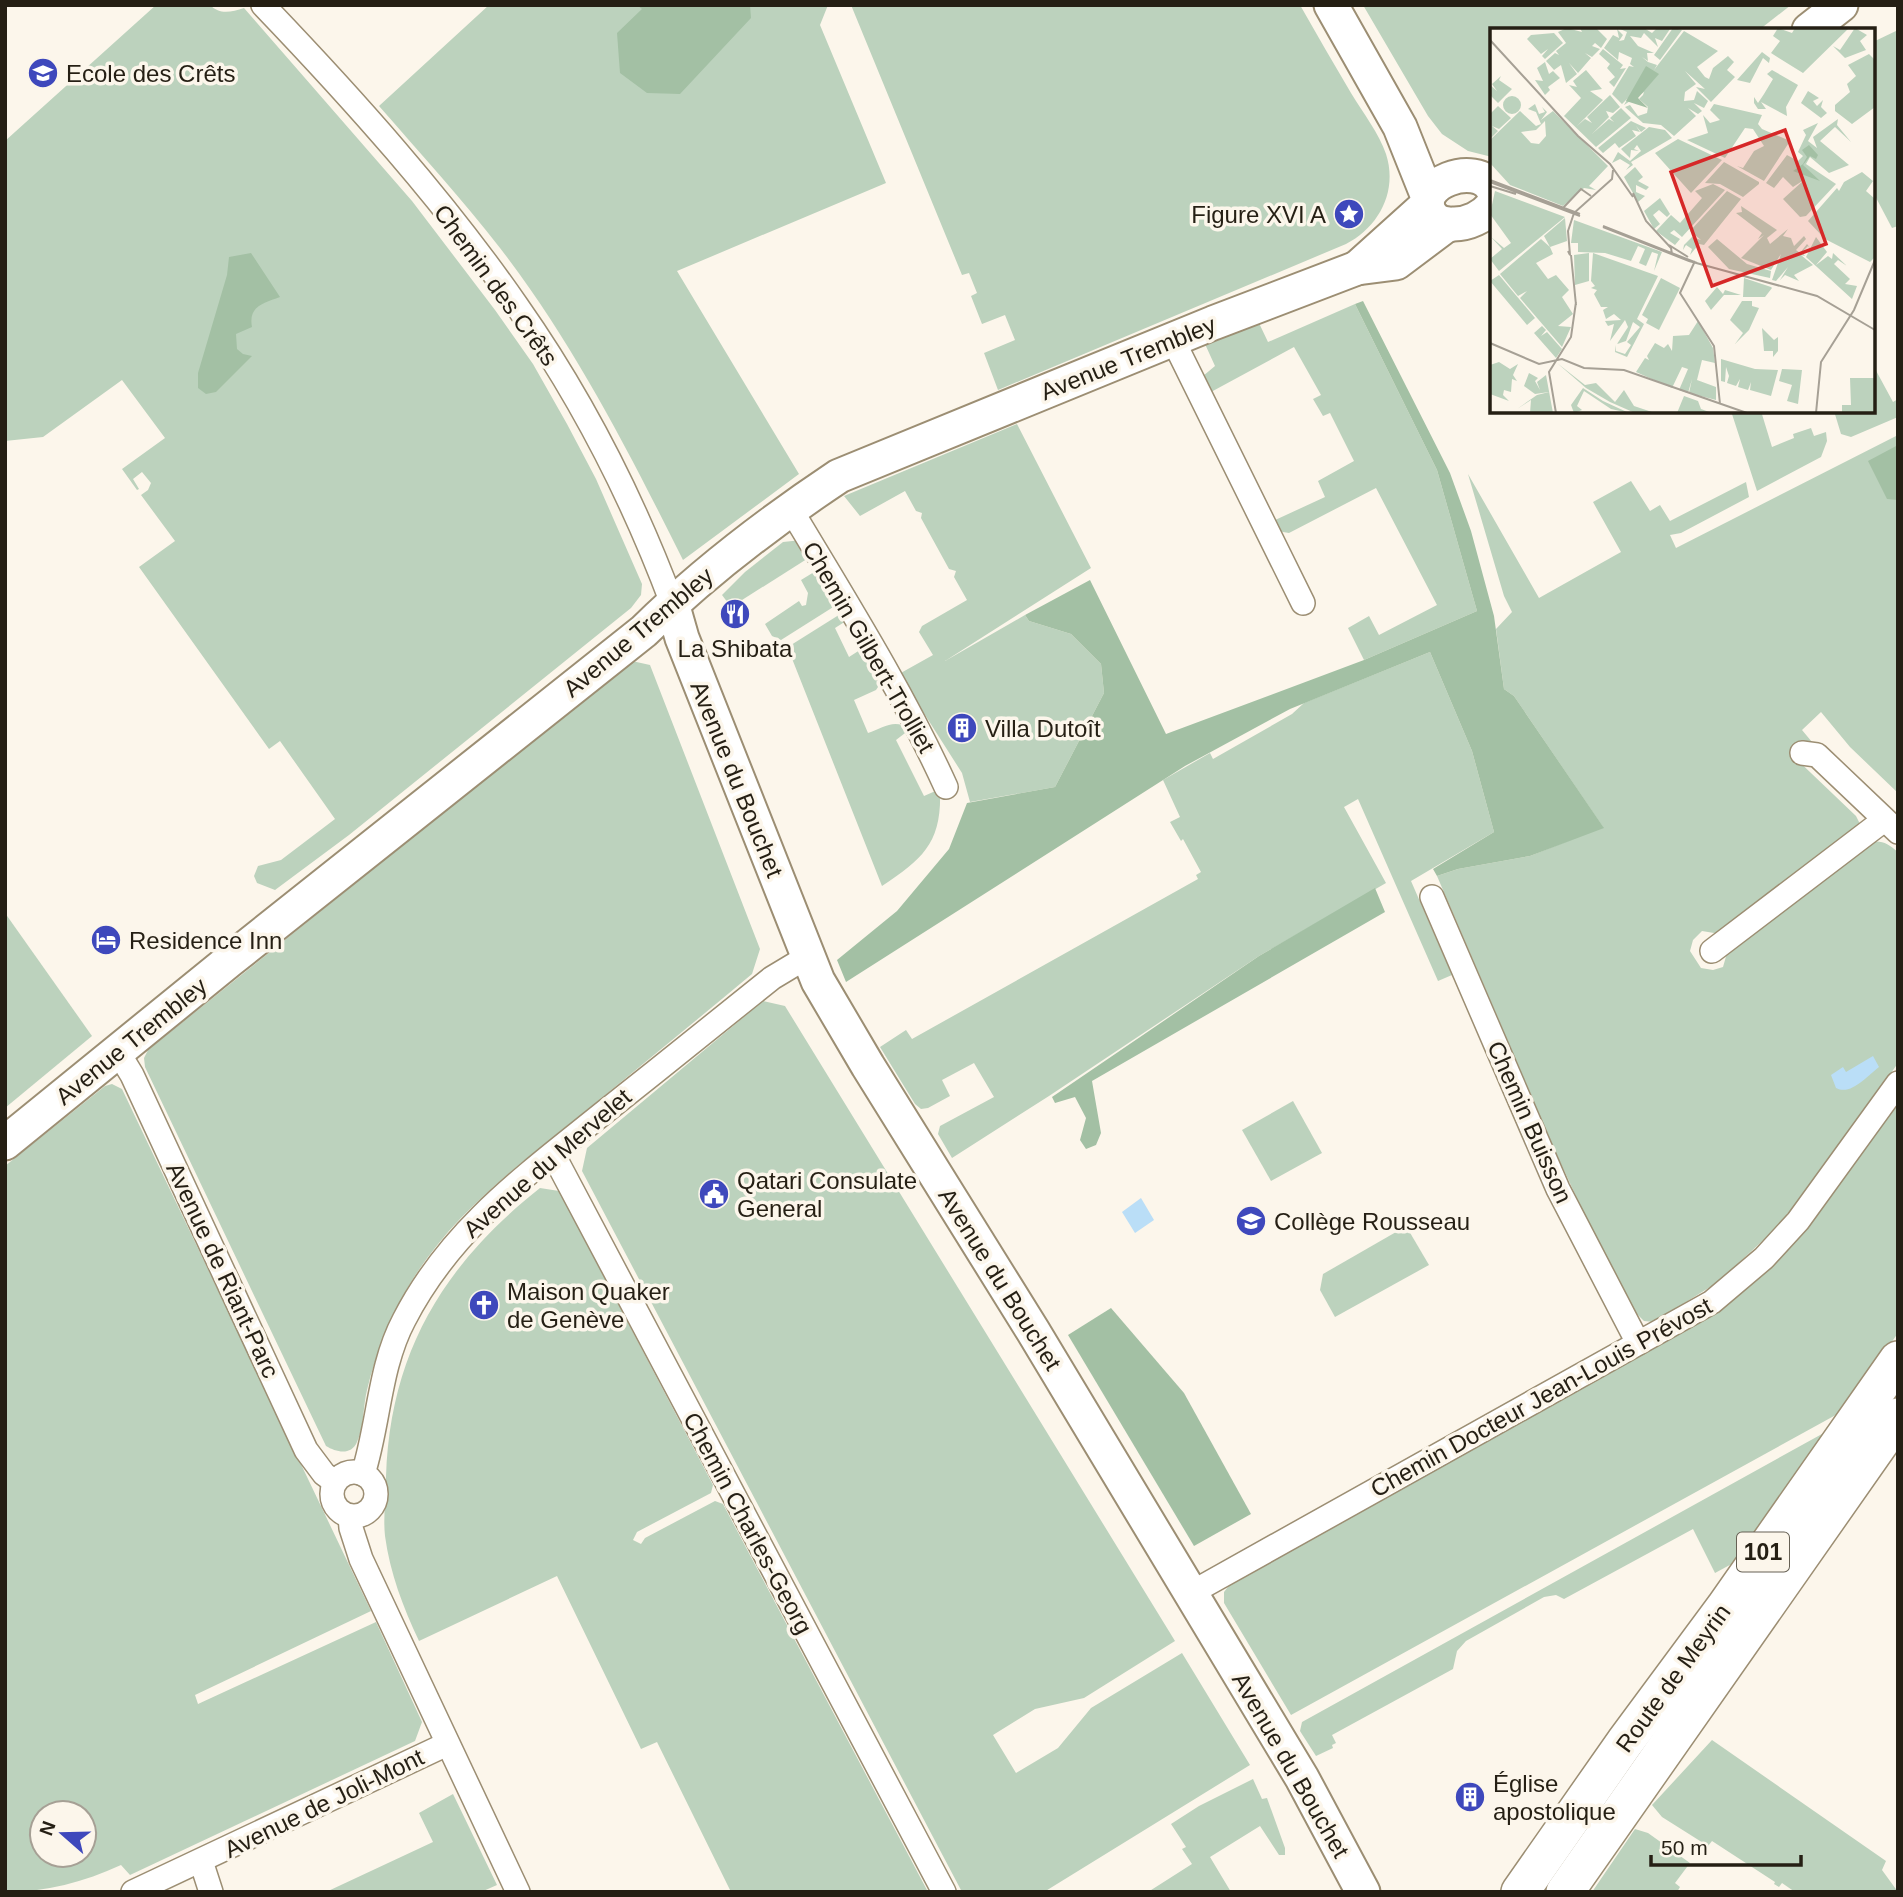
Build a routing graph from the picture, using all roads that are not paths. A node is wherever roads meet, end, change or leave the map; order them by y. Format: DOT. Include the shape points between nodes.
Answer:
graph roads {
  1 [pos="263,5"];
  2 [pos="1331,5"];
  3 [pos="1841,5"];
  4 [pos="1812,28"];
  5 [pos="1401,127"];
  6 [pos="1486,194"];
  7 [pos="1435,209"];
  8 [pos="1172,338"];
  9 [pos="790,508"];
  10 [pos="672,603"];
  11 [pos="1303,603"];
  12 [pos="1802,753"];
  13 [pos="946,787"];
  14 [pos="1891,826"];
  15 [pos="1432,897"];
  16 [pos="1712,951"];
  17 [pos="807,957"];
  18 [pos="118,1052"];
  19 [pos="1898,1083"];
  20 [pos="5,1143"];
  21 [pos="553,1154"];
  22 [pos="1638,1343"];
  23 [pos="1898,1360"];
  24 [pos="1898,1417"];
  25 [pos="363,1474"];
  26 [pos="335,1482"];
  27 [pos="350,1516"];
  28 [pos="1191,1593"];
  29 [pos="447,1744"];
  30 [pos="201,1861"];
  31 [pos="133,1892"];
  32 [pos="211,1892"];
  33 [pos="518,1892"];
  34 [pos="944,1892"];
  35 [pos="1363,1892"];
  36 [pos="1520,1892"];
  37 [pos="1565,1892"];
  1 -- 10 [label="street, Chemin des Crêts" via="399,156 518,307 620,482"];
  2 -- 5 [label="street"];
  3 -- 4 [label="street"];
  5 -- 6 [label="street"];
  5 -- 7 [label="street"];
  6 -- 7 [label="street" via="1467,222"];
  6 -- 7 [label="street, Avenue Trembley" via="1438,185"];
  7 -- 8 [label="street, Avenue Trembley" via="1357,268"];
  8 -- 9 [label="street, Avenue Trembley" via="839,477"];
  8 -- 11 [label="street"];
  9 -- 10 [label="street, Avenue Trembley"];
  9 -- 13 [label="street, Chemin Gilbert-Trolliet" via="877,652"];
  10 -- 17 [label="street, Avenue du Bouchet" via="685,647"];
  10 -- 18 [label="street, Avenue Trembley"];
  12 -- 14 [label="street" via="1816,755"];
  14 -- 16 [label="street"];
  15 -- 22 [label="street, Chemin Buisson" via="1558,1189"];
  17 -- 21 [label="street, Avenue du Mervelet" via="772,978"];
  17 -- 28 [label="street, Avenue du Bouchet" via="868,1066"];
  18 -- 20 [label="street, Avenue Trembley"];
  18 -- 26 [label="street, Avenue de Riant-Parc" via="306,1450"];
  19 -- 22 [label="street, Chemin Docteur Jean-Louis Prévost" via="1805,1212 1764,1258 1712,1302"];
  21 -- 25 [label="street, Avenue du Mervelet" via="486,1209 443,1256 403,1321 387,1368"];
  21 -- 34 [label="street, Chemin Charles-Georg"];
  22 -- 28 [label="street, Chemin Docteur Jean-Louis Prévost"];
  23 -- 36 [label="main road, Route de Meyrin / 101"];
  24 -- 37 [label="main road, Route de Meyrin / 101"];
  25 -- 26 [label="street" via="350,1472"];
  25 -- 27 [label="street" via="375,1485 376,1500 362,1516"];
  26 -- 27 [label="street" via="332,1500"];
  27 -- 29 [label="street" via="361,1559"];
  28 -- 35 [label="street, Avenue du Bouchet" via="1302,1778"];
  29 -- 30 [label="street, Avenue de Joli-Mont"];
  29 -- 33 [label="street"];
  30 -- 31 [label="street, Avenue de Joli-Mont"];
  30 -- 32 [label="street, Avenue de Joli-Mont"];
}
